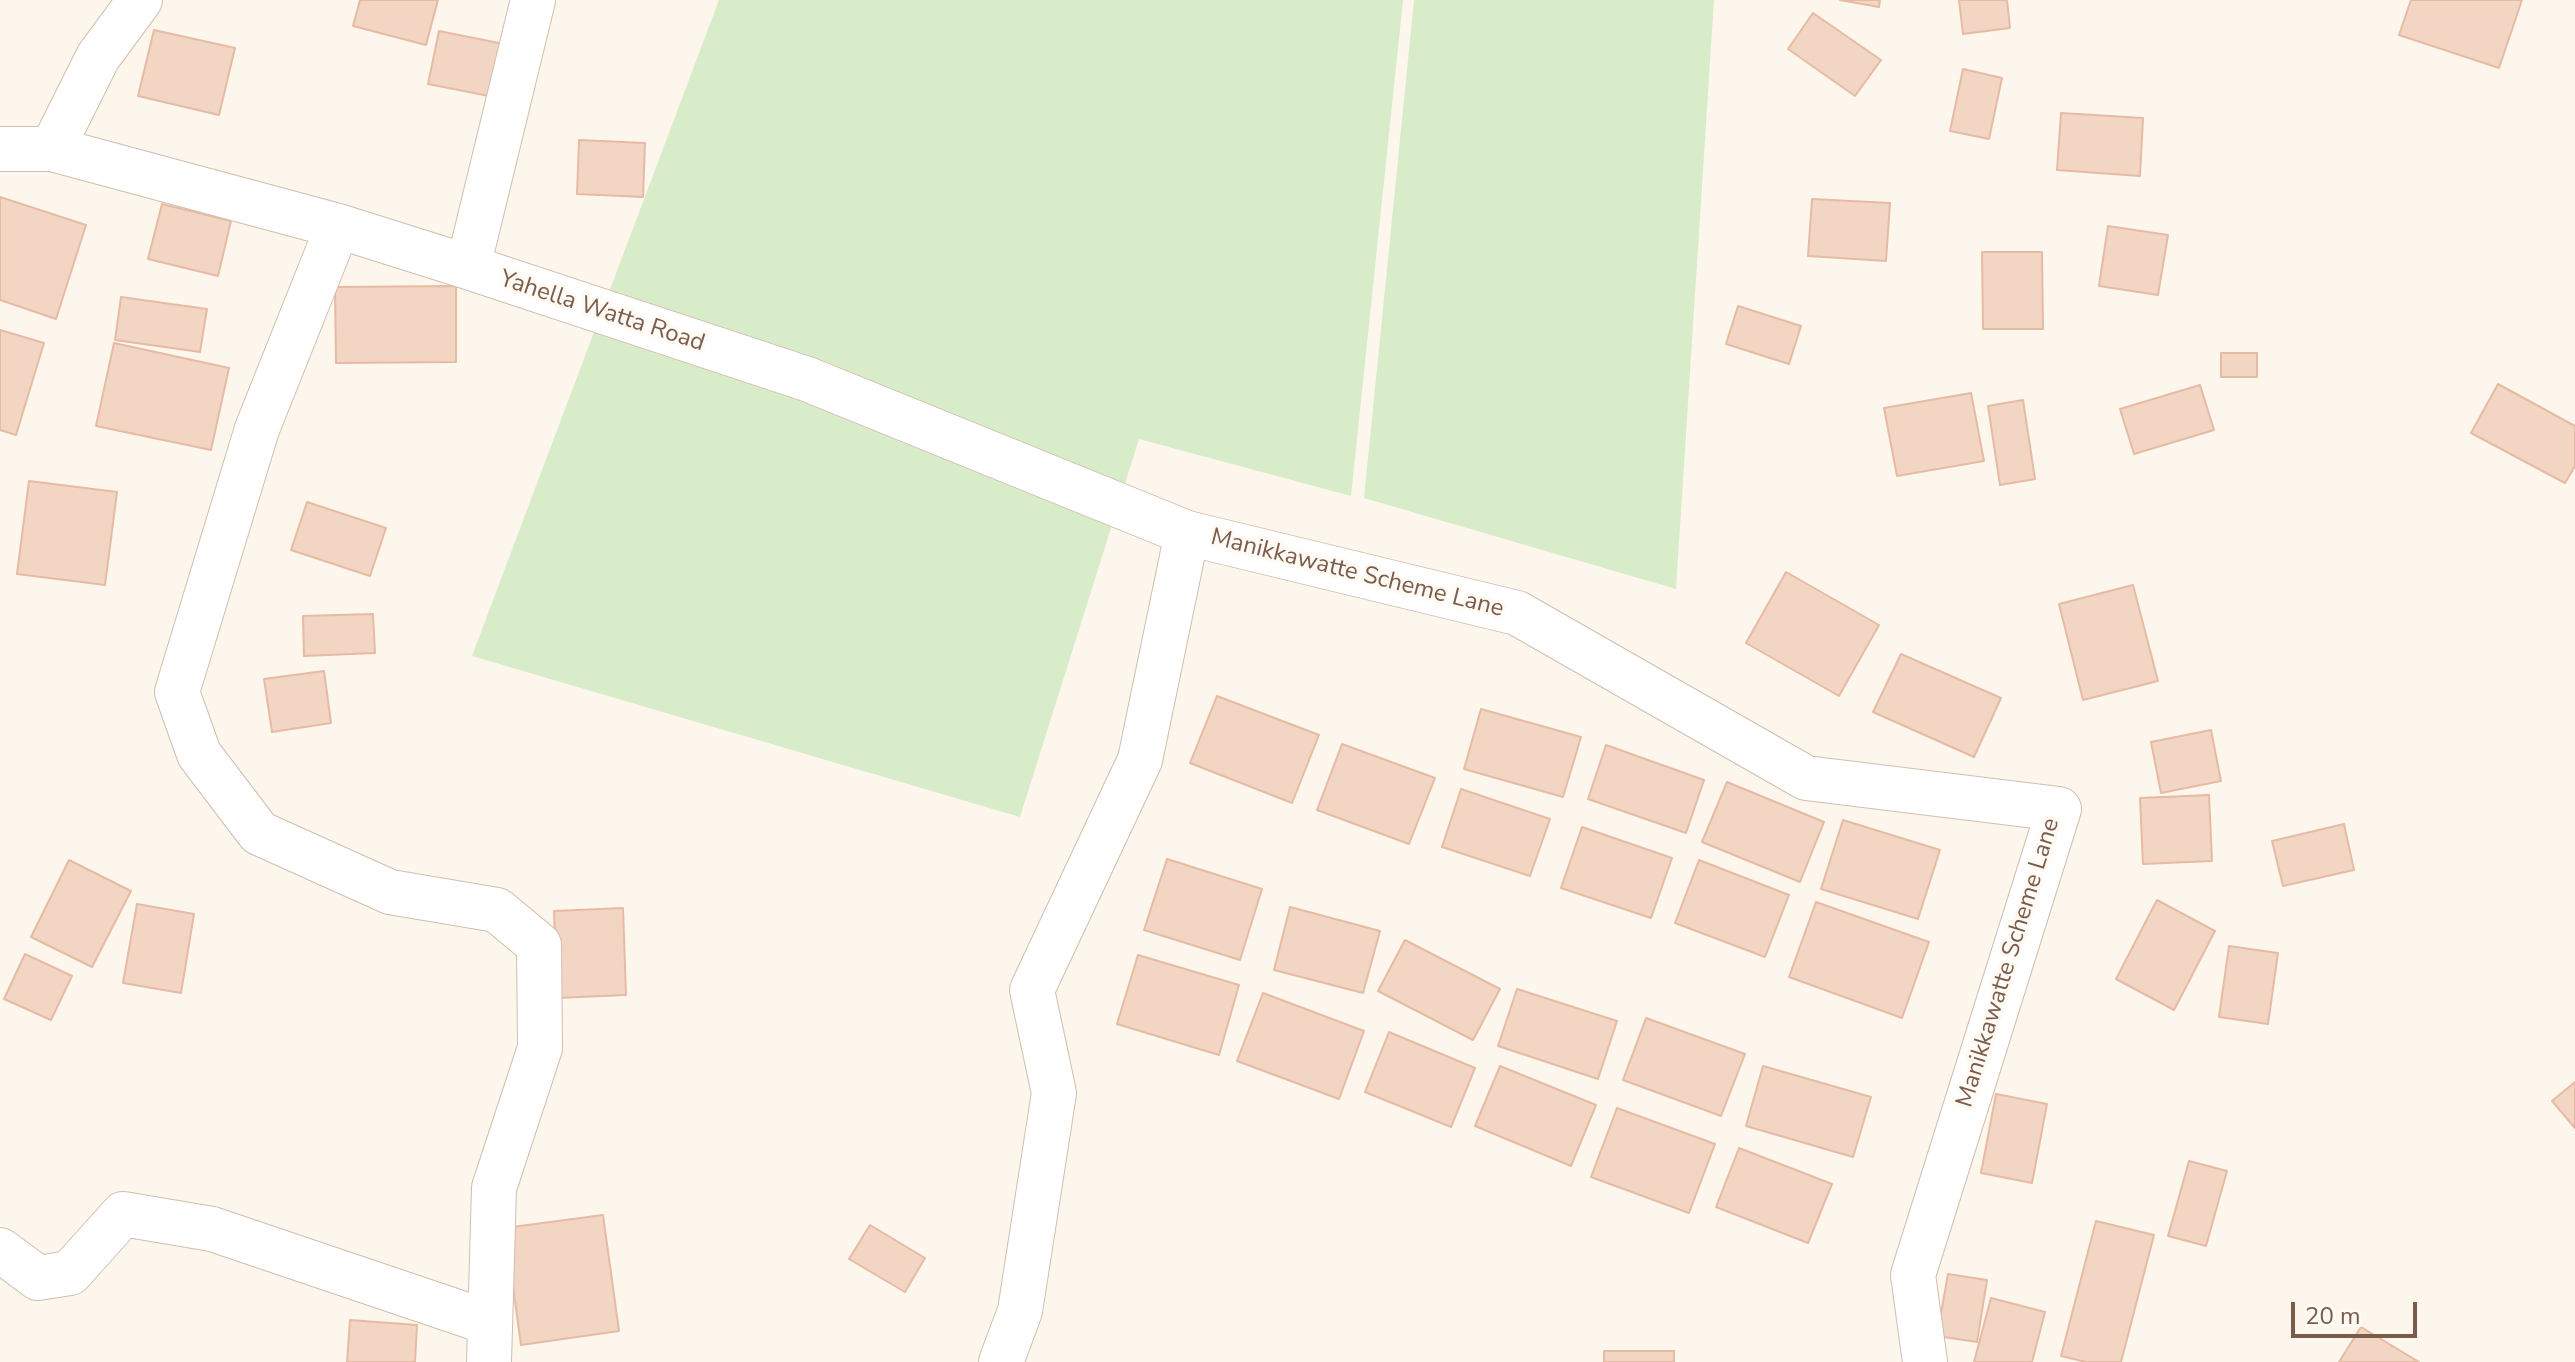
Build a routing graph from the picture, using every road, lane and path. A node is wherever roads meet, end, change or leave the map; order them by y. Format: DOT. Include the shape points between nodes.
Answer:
graph roads {
  1 [pos="140,0"];
  2 [pos="533,0"];
  3 [pos="0,149"];
  4 [pos="52,149"];
  5 [pos="338,226"];
  6 [pos="468,267"];
  7 [pos="1187,533"];
  8 [pos="0,1250"];
  9 [pos="490,1342"];
  10 [pos="1001,1362"];
  11 [pos="1925,1362"];
  1 -- 4 [label="street" via="98,57"];
  2 -- 6 [label="street"];
  3 -- 4 [label="street, Yahella Watta Road"];
  4 -- 5 [label="street, Yahella Watta Road"];
  5 -- 6 [label="street, Yahella Watta Road"];
  5 -- 9 [label="street" via="257,429 177,692 199,754 259,833 390,892 497,910 539,945 540,1048 494,1188"];
  6 -- 7 [label="street, Yahella Watta Road" via="807,379"];
  7 -- 10 [label="street, Manikkawatte Scheme Lane" via="1140,760 1032,990 1054,1093 1020,1311"];
  7 -- 11 [label="street, Manikkawatte Scheme Lane" via="1517,613 1806,778 2059,809 1913,1275"];
  8 -- 9 [label="street" via="38,1278 70,1273 123,1214 212,1229"];
}
